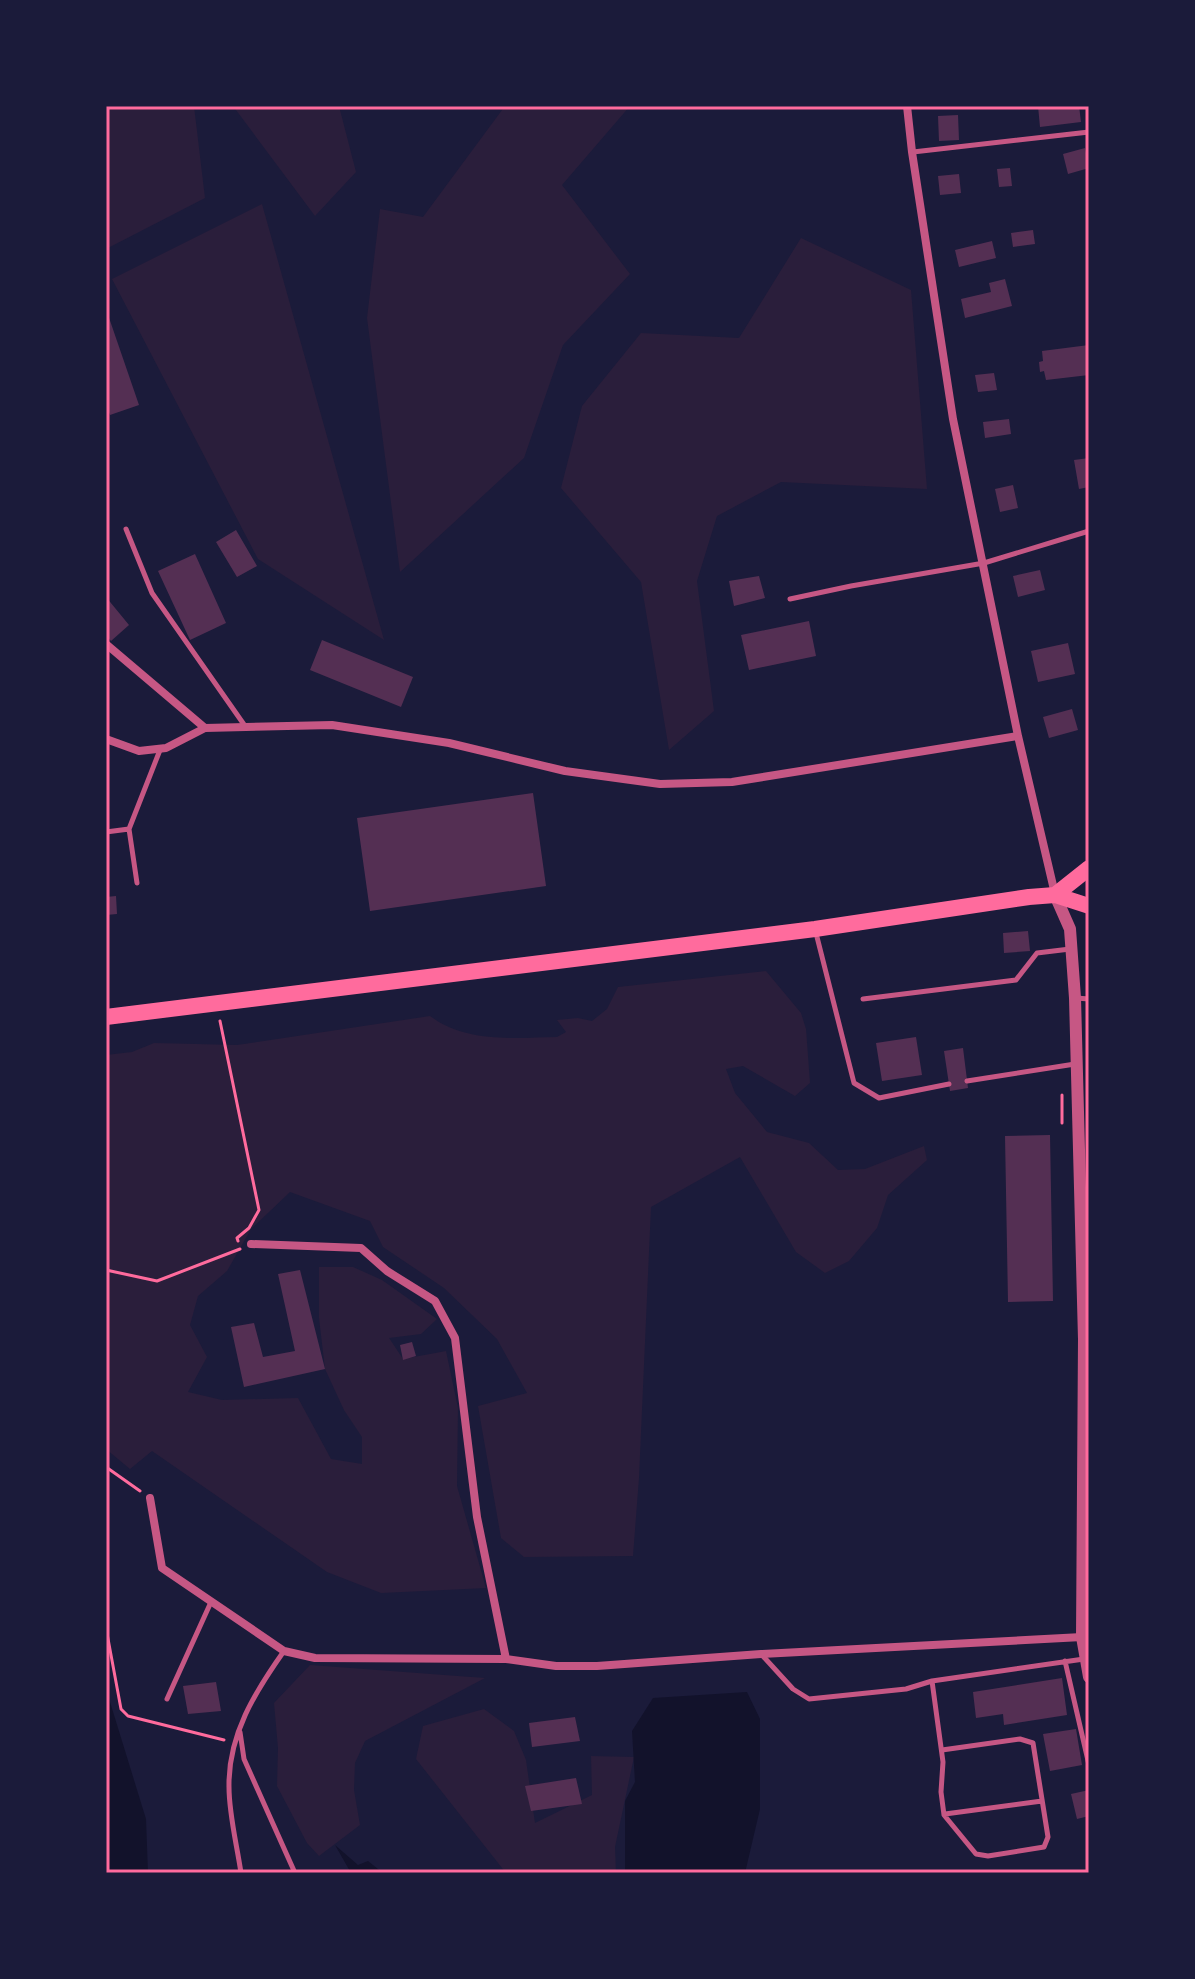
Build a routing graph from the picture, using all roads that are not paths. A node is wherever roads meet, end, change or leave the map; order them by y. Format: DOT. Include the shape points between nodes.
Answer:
graph roads {
  1 [pos="907,106"];
  2 [pos="1089,132"];
  3 [pos="912,152"];
  4 [pos="126,529"];
  5 [pos="1089,531"];
  6 [pos="984,563"];
  7 [pos="790,599"];
  8 [pos="106,644"];
  9 [pos="246,727"];
  10 [pos="205,728"];
  11 [pos="1018,736"];
  12 [pos="106,739"];
  13 [pos="161,749"];
  14 [pos="129,829"];
  15 [pos="106,832"];
  16 [pos="1089,868"];
  17 [pos="137,883"];
  18 [pos="1055,895"];
  19 [pos="1089,906"];
  20 [pos="815,929"];
  21 [pos="1071,949"];
  22 [pos="1075,998"];
  23 [pos="863,999"];
  24 [pos="1089,999"];
  25 [pos="106,1017"];
  26 [pos="1076,1064"];
  27 [pos="967,1081"];
  28 [pos="949,1084"];
  29 [pos="251,1244"];
  30 [pos="150,1498"];
  31 [pos="211,1602"];
  32 [pos="1086,1638"];
  33 [pos="284,1651"];
  34 [pos="761,1654"];
  35 [pos="506,1659"];
  36 [pos="1085,1659"];
  37 [pos="1065,1661"];
  38 [pos="1089,1677"];
  39 [pos="932,1681"];
  40 [pos="167,1699"];
  41 [pos="240,1727"];
  42 [pos="942,1750"];
  43 [pos="1089,1763"];
  44 [pos="1043,1801"];
  45 [pos="944,1815"];
  46 [pos="241,1873"];
  47 [pos="295,1873"];
  1 -- 3 [label="street"];
  2 -- 3 [label="lane"];
  3 -- 6 [label="street" via="953,419"];
  4 -- 9 [label="lane" via="152,593"];
  5 -- 6 [label="lane"];
  6 -- 7 [label="lane"];
  6 -- 11 [label="street"];
  8 -- 10 [label="street"];
  9 -- 10 [label="street"];
  9 -- 11 [label="street" via="332,725 449,743 565,771 660,784 732,782"];
  10 -- 13 [label="street"];
  11 -- 18 [label="street"];
  12 -- 13 [label="street" via="139,751"];
  13 -- 14 [label="lane"];
  14 -- 15 [label="lane"];
  14 -- 17 [label="lane"];
  16 -- 18 [label="main road"];
  18 -- 19 [label="main road"];
  18 -- 20 [label="main road"];
  18 -- 21 [label="street" via="1070,929"];
  20 -- 25 [label="main road"];
  20 -- 28 [label="lane" via="854,1083 879,1098"];
  21 -- 22 [label="street"];
  21 -- 23 [label="lane" via="1037,953 1016,980"];
  22 -- 24 [label="lane"];
  22 -- 26 [label="street"];
  26 -- 27 [label="lane"];
  26 -- 32 [label="street"];
  29 -- 35 [label="street" via="361,1248 435,1301 455,1338 477,1517"];
  30 -- 31 [label="street" via="162,1568"];
  31 -- 33 [label="street"];
  31 -- 40 [label="lane"];
  32 -- 34 [label="street"];
  32 -- 36 [label="street"];
  33 -- 35 [label="street" via="315,1658"];
  33 -- 41 [label="lane"];
  34 -- 35 [label="street" via="597,1666"];
  34 -- 39 [label="lane" via="809,1699 906,1689"];
  36 -- 37 [label="lane"];
  36 -- 38 [label="street"];
  37 -- 39 [label="lane"];
  37 -- 43 [label="lane"];
  39 -- 42 [label="lane"];
  41 -- 46 [label="lane" via="230,1759 229,1789"];
  41 -- 47 [label="lane" via="244,1759"];
  42 -- 44 [label="lane" via="1028,1739 1036,1751"];
  42 -- 45 [label="lane"];
  44 -- 45 [label="lane"];
  44 -- 45 [label="lane" via="1047,1843 1026,1851 976,1854"];
}
